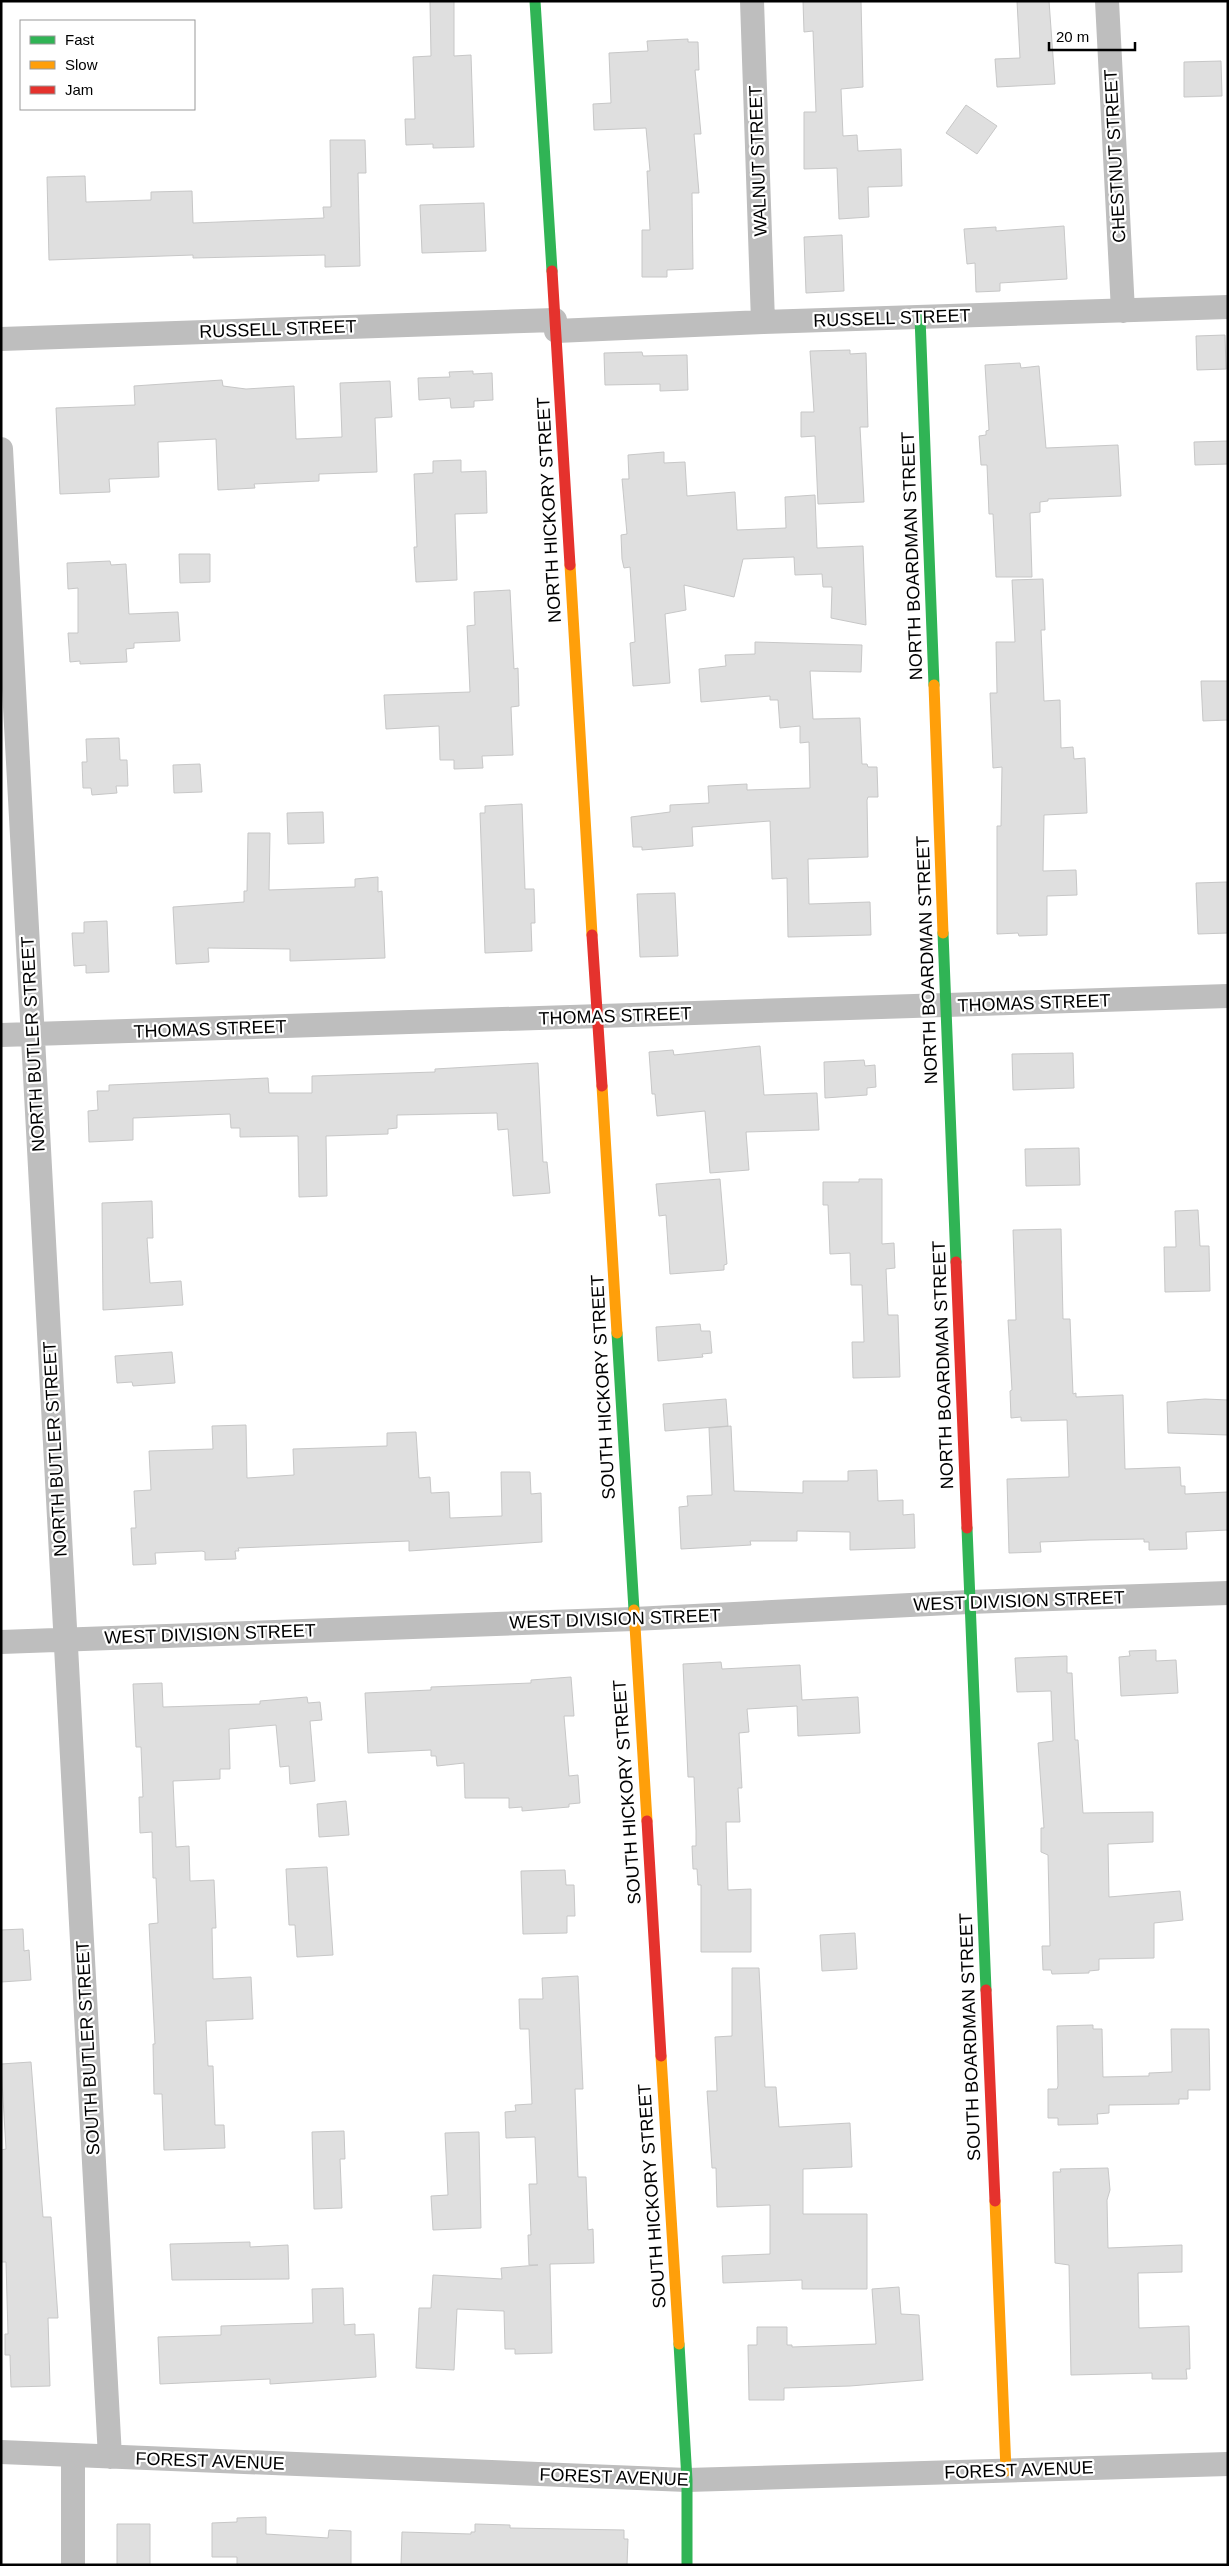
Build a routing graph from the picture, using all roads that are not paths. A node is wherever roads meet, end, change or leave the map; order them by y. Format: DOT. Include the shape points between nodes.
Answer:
graph roads {
  1 [pos="536,1"];
  2 [pos="752,1"];
  3 [pos="1107,1"];
  4 [pos="1228,307"];
  5 [pos="1123,311"];
  6 [pos="920,317"];
  7 [pos="762,322"];
  8 [pos="556,325"];
  9 [pos="1,339"];
  10 [pos="1,449"];
  11 [pos="1228,996"];
  12 [pos="946,1006"];
  13 [pos="598,1016"];
  14 [pos="33,1034"];
  15 [pos="1,1035"];
  16 [pos="1228,1593"];
  17 [pos="969,1602"];
  18 [pos="634,1619"];
  19 [pos="66,1639"];
  20 [pos="1,1642"];
  21 [pos="1,2452"];
  22 [pos="73,2455"];
  23 [pos="110,2456"];
  24 [pos="1228,2464"];
  25 [pos="1006,2470"];
  26 [pos="687,2480"];
  27 [pos="73,2565"];
  28 [pos="687,2565"];
  1 -- 8 [label="street, NORTH HICKORY STREET"];
  2 -- 7 [label="street, WALNUT STREET"];
  3 -- 5 [label="street, CHESTNUT STREET"];
  4 -- 5 [label="street, RUSSELL STREET"];
  5 -- 6 [label="street, RUSSELL STREET"];
  6 -- 7 [label="street, RUSSELL STREET"];
  6 -- 12 [label="street, NORTH BOARDMAN STREET"];
  7 -- 8 [label="street, RUSSELL STREET"];
  8 -- 9 [label="street, RUSSELL STREET"];
  8 -- 13 [label="street, NORTH HICKORY STREET"];
  10 -- 14 [label="street, NORTH BUTLER STREET"];
  11 -- 12 [label="street, THOMAS STREET"];
  12 -- 13 [label="street, THOMAS STREET"];
  12 -- 17 [label="street, NORTH BOARDMAN STREET"];
  13 -- 14 [label="street, THOMAS STREET"];
  13 -- 18 [label="street, SOUTH HICKORY STREET"];
  14 -- 15 [label="street, THOMAS STREET"];
  14 -- 19 [label="street, NORTH BUTLER STREET"];
  16 -- 17 [label="street, WEST DIVISION STREET"];
  17 -- 18 [label="street, WEST DIVISION STREET"];
  17 -- 25 [label="street, SOUTH BOARDMAN STREET"];
  18 -- 19 [label="street, WEST DIVISION STREET"];
  18 -- 26 [label="street, SOUTH HICKORY STREET"];
  19 -- 20 [label="street, WEST DIVISION STREET"];
  19 -- 23 [label="street, SOUTH BUTLER STREET"];
  21 -- 22 [label="street, FOREST AVENUE"];
  22 -- 23 [label="street, FOREST AVENUE"];
  22 -- 27 [label="street"];
  23 -- 26 [label="street, FOREST AVENUE"];
  24 -- 25 [label="street, FOREST AVENUE"];
  25 -- 26 [label="street, FOREST AVENUE"];
  26 -- 28 [label="street, SOUTH HICKORY STREET"];
}
